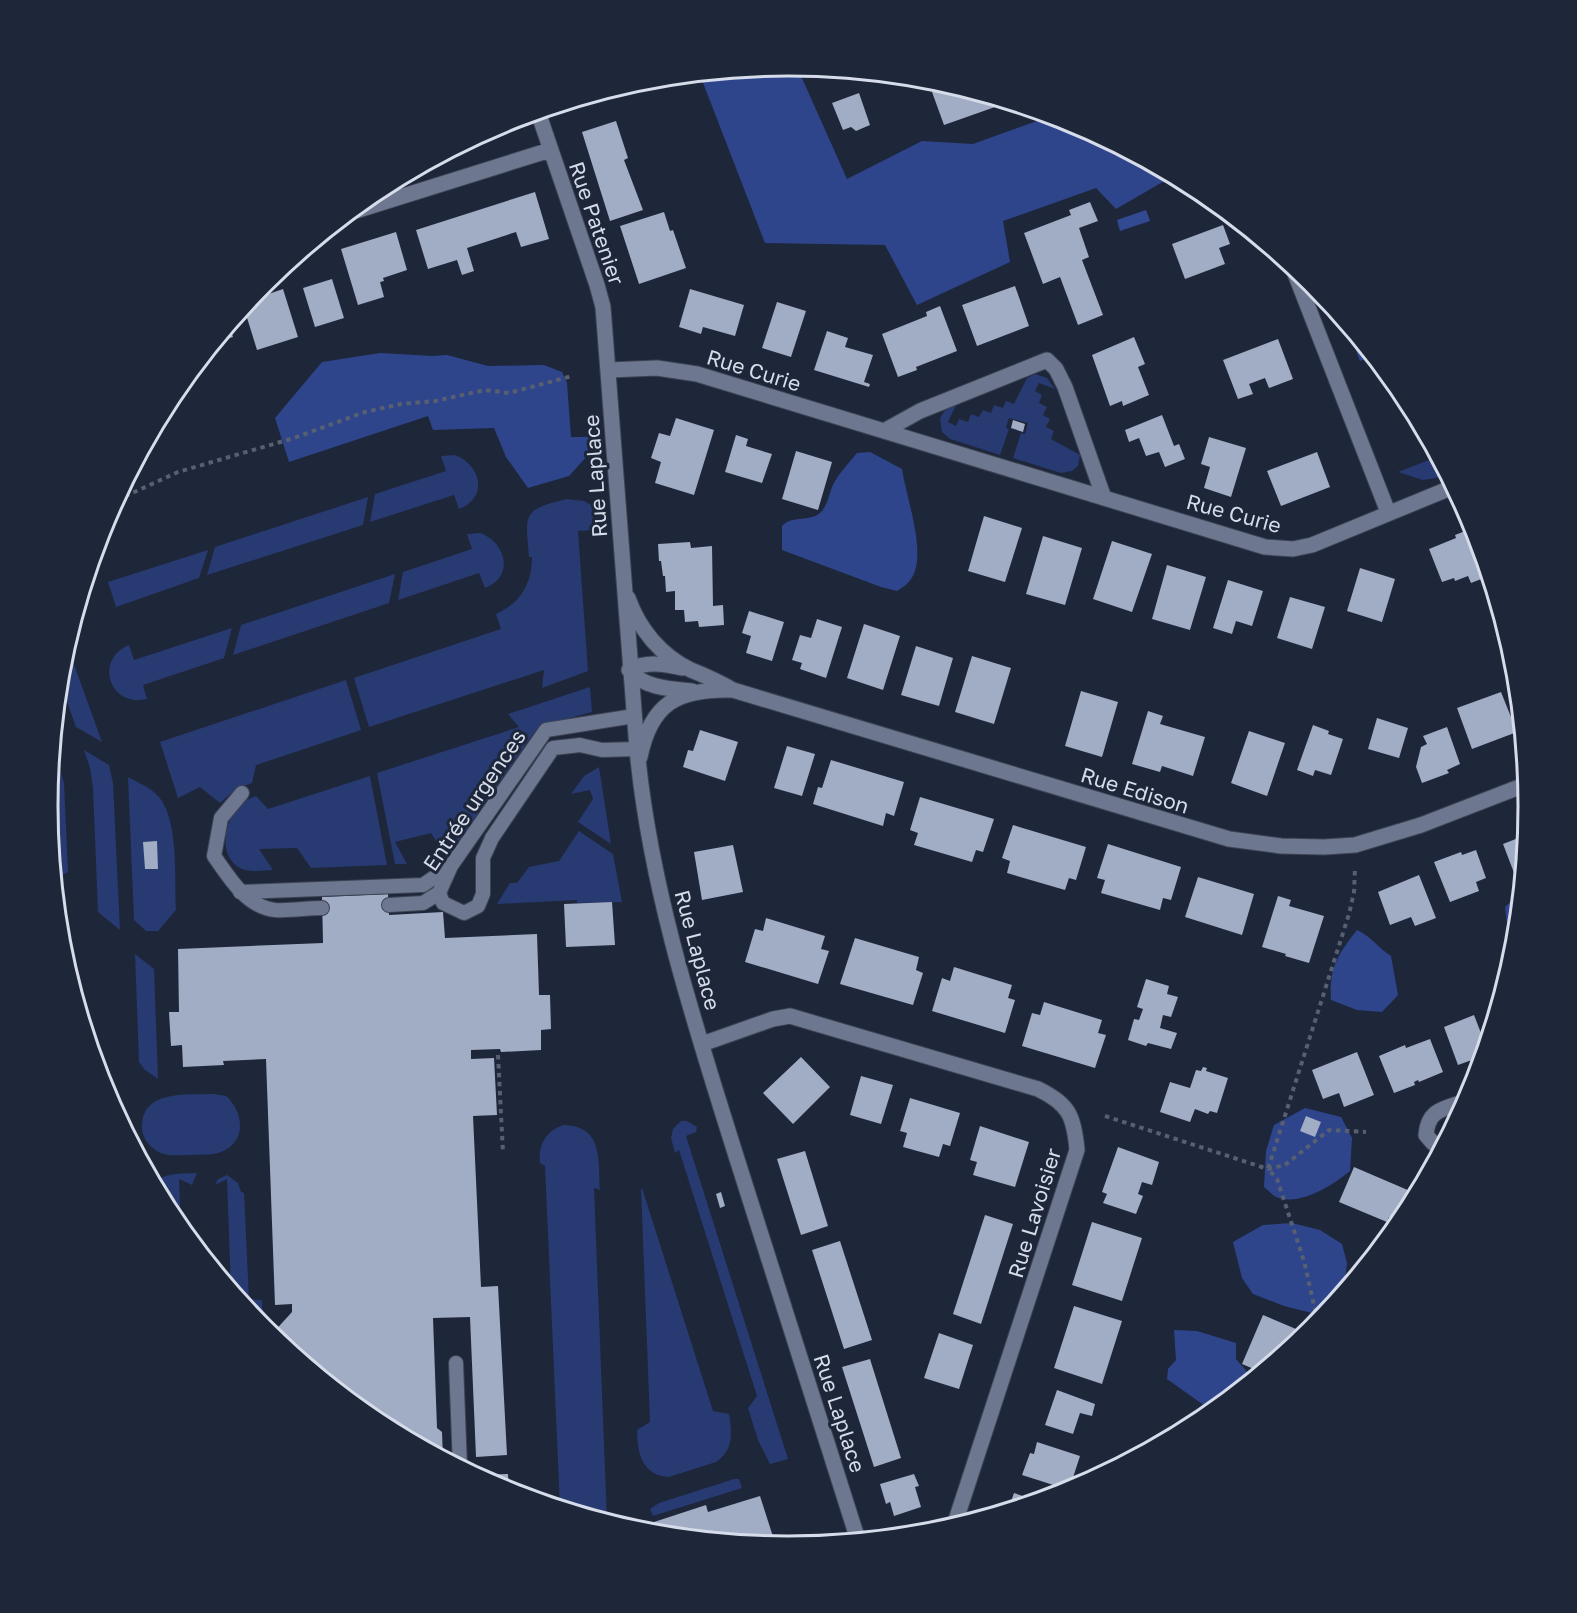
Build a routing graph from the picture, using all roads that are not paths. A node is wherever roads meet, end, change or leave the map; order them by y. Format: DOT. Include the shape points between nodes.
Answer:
graph roads {
  1 [pos="541,120"];
  2 [pos="550,150"];
  3 [pos="376,205"];
  4 [pos="1299,285"];
  5 [pos="608,348"];
  6 [pos="609,370"];
  7 [pos="884,431"];
  8 [pos="1446,490"];
  9 [pos="1104,498"];
  10 [pos="1388,512"];
  11 [pos="623,585"];
  12 [pos="691,669"];
  13 [pos="629,670"];
  14 [pos="733,690"];
  15 [pos="695,691"];
  16 [pos="634,716"];
  17 [pos="637,749"];
  18 [pos="638,767"];
  19 [pos="1518,788"];
  20 [pos="242,794"];
  21 [pos="451,866"];
  22 [pos="240,892"];
  23 [pos="438,893"];
  24 [pos="389,905"];
  25 [pos="322,908"];
  26 [pos="702,1044"];
  27 [pos="1454,1106"];
  28 [pos="1435,1144"];
  29 [pos="456,1363"];
  30 [pos="460,1458"];
  31 [pos="957,1516"];
  32 [pos="856,1533"];
  1 -- 2 [label="street, Rue Patenier"];
  2 -- 3 [label="street"];
  2 -- 5 [label="street, Rue Patenier" via="597,285"];
  4 -- 10 [label="street"];
  5 -- 6 [label="street, Rue Laplace"];
  6 -- 7 [label="street, Rue Curie" via="657,368 697,374"];
  6 -- 11 [label="street, Rue Laplace"];
  7 -- 9 [label="street, Rue Curie"];
  7 -- 9 [label="street" via="920,411 1047,360 1065,387"];
  8 -- 10 [label="street, Rue Curie"];
  9 -- 10 [label="street, Rue Curie" via="1281,549 1312,545"];
  11 -- 12 [label="street, Rue Edison" via="650,637 675,661"];
  11 -- 13 [label="street, Rue Laplace"];
  12 -- 13 [label="street" via="659,663"];
  12 -- 14 [label="street, Rue Edison"];
  13 -- 15 [label="street" via="660,687"];
  13 -- 16 [label="street, Rue Laplace"];
  14 -- 15 [label="street, Rue Edison"];
  14 -- 19 [label="street, Rue Edison" via="1193,830 1281,846 1355,845 1421,825"];
  15 -- 18 [label="street, Rue Edison" via="659,712"];
  16 -- 17 [label="street, Rue Laplace"];
  16 -- 21 [label="lane, Entrée urgences" via="546,730"];
  17 -- 18 [label="street, Rue Laplace"];
  17 -- 23 [label="lane" via="602,750 579,745 553,748 492,838 483,858 483,894 478,906 464,913 443,903"];
  18 -- 26 [label="street, Rue Laplace" via="673,944"];
  20 -- 22 [label="lane" via="220,818 214,856"];
  21 -- 22 [label="lane" via="423,885"];
  21 -- 23 [label="lane, Entrée urgences"];
  22 -- 25 [label="lane" via="273,910"];
  23 -- 24 [label="lane, Entrée urgences" via="423,903"];
  26 -- 31 [label="street, Rue Lavoisier" via="790,1016 1038,1089 1056,1098 1069,1112 1077,1150"];
  26 -- 32 [label="street, Rue Laplace"];
  27 -- 28 [label="street" via="1433,1114 1427,1122 1425,1136"];
  29 -- 30 [label="lane"];
}
